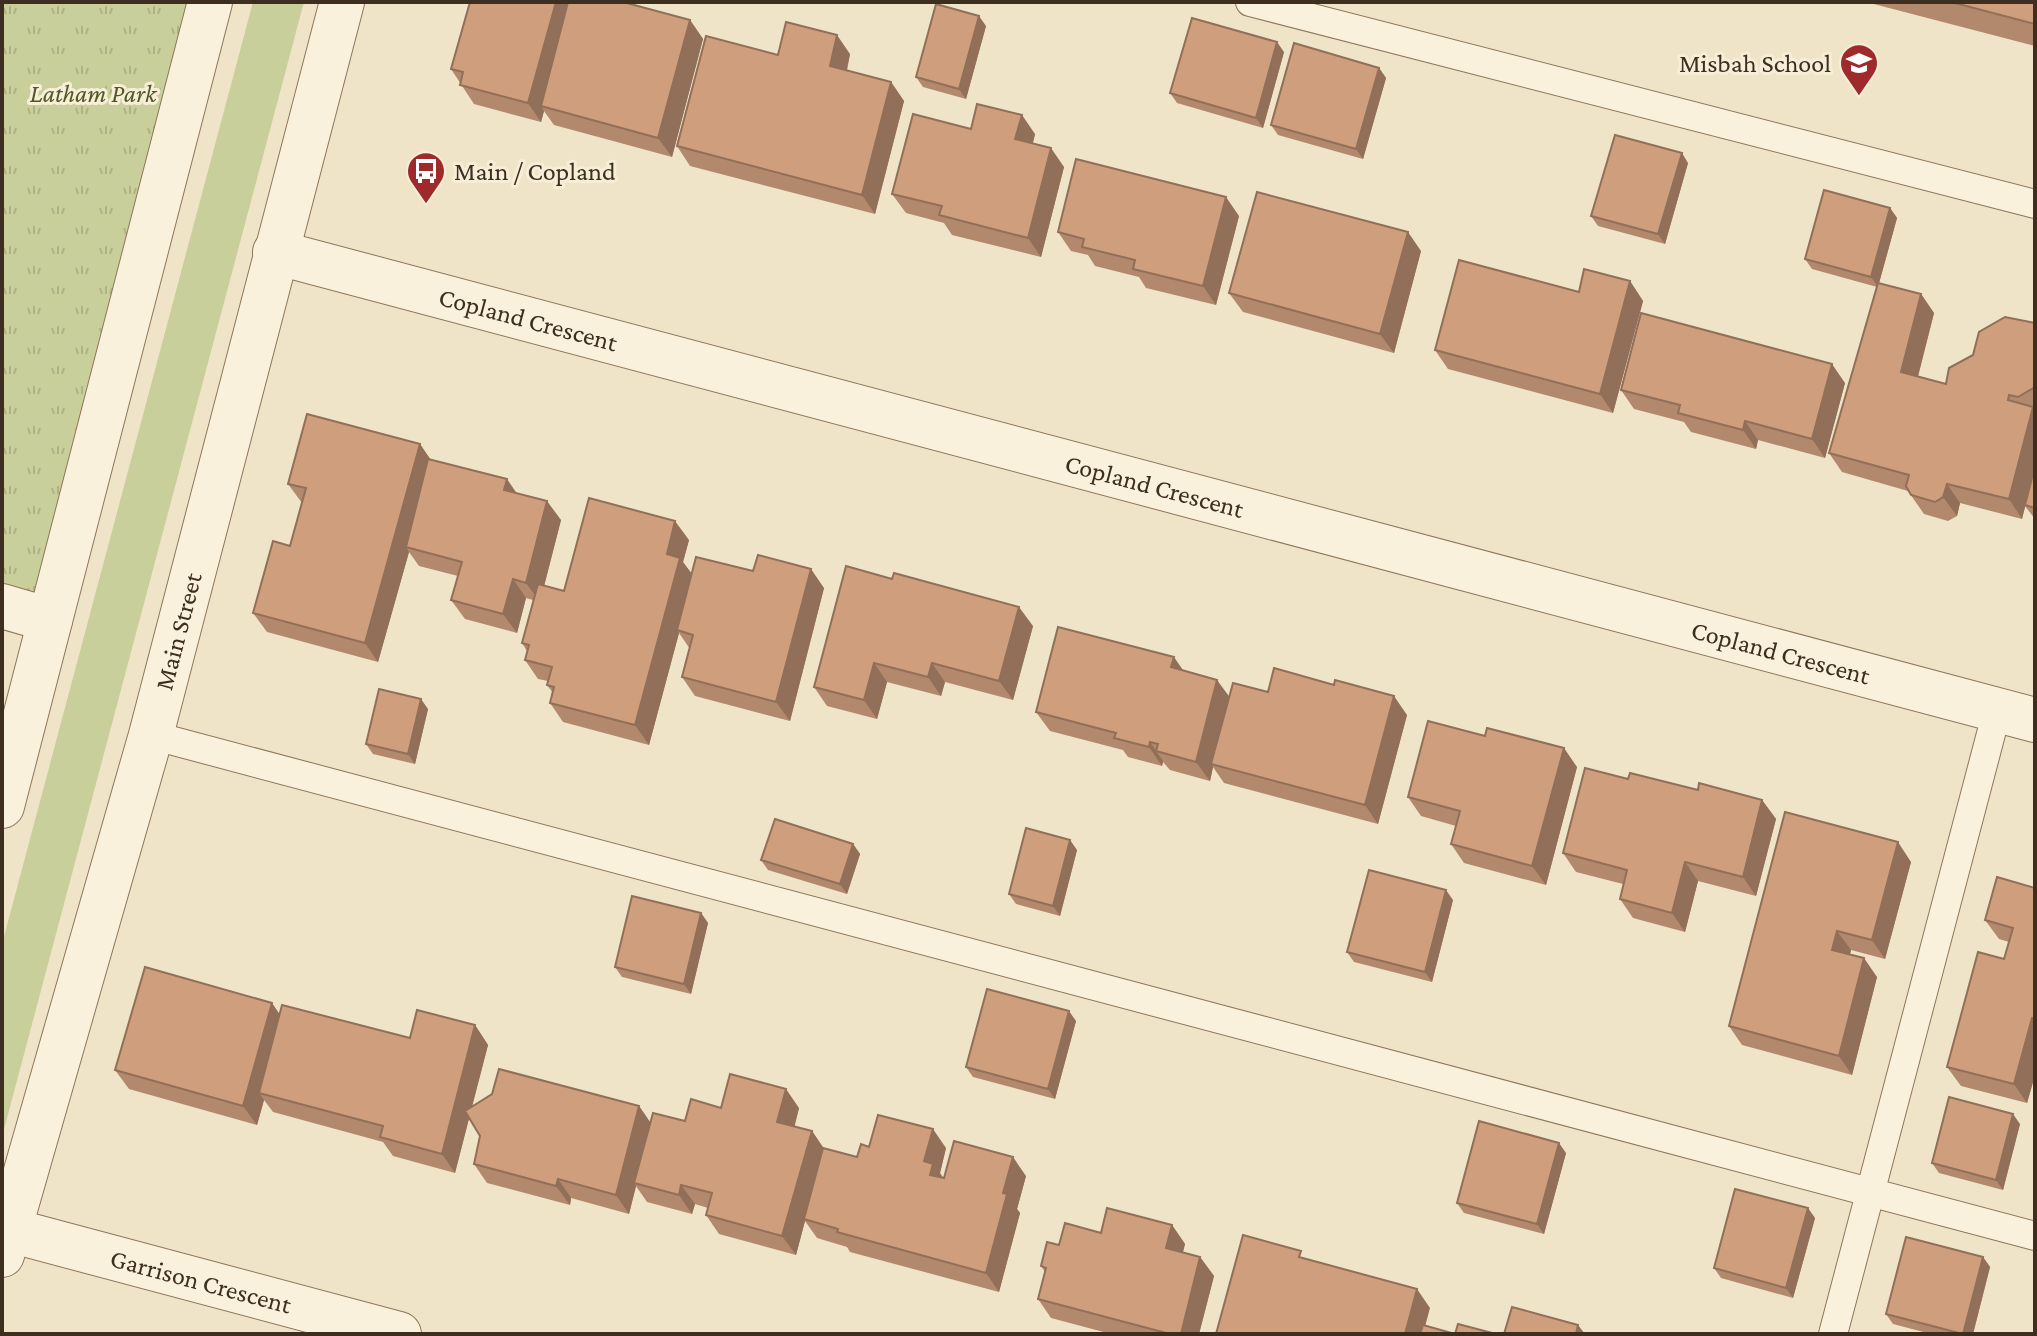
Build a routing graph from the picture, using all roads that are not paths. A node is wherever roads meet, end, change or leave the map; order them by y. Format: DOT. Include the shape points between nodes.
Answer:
graph roads {
  1 [pos="210,2"];
  2 [pos="342,2"];
  3 [pos="1250,2"];
  4 [pos="2035,204"];
  5 [pos="275,252"];
  6 [pos="2,606"];
  7 [pos="50,620"];
  8 [pos="2016,716"];
  9 [pos="151,735"];
  10 [pos="2,806"];
  11 [pos="1870,1194"];
  12 [pos="2035,1236"];
  13 [pos="4,1238"];
  14 [pos="399,1334"];
  15 [pos="1833,1334"];
  1 -- 7 [label="street"];
  2 -- 5 [label="street, Main Street"];
  3 -- 4 [label="lane"];
  5 -- 8 [label="street, Copland Crescent"];
  5 -- 9 [label="street, Main Street"];
  6 -- 7 [label="street"];
  7 -- 10 [label="street"];
  8 -- 11 [label="lane"];
  9 -- 11 [label="lane"];
  9 -- 13 [label="street, Main Street"];
  11 -- 12 [label="lane"];
  11 -- 15 [label="lane"];
  13 -- 14 [label="street, Garrison Crescent"];
}
